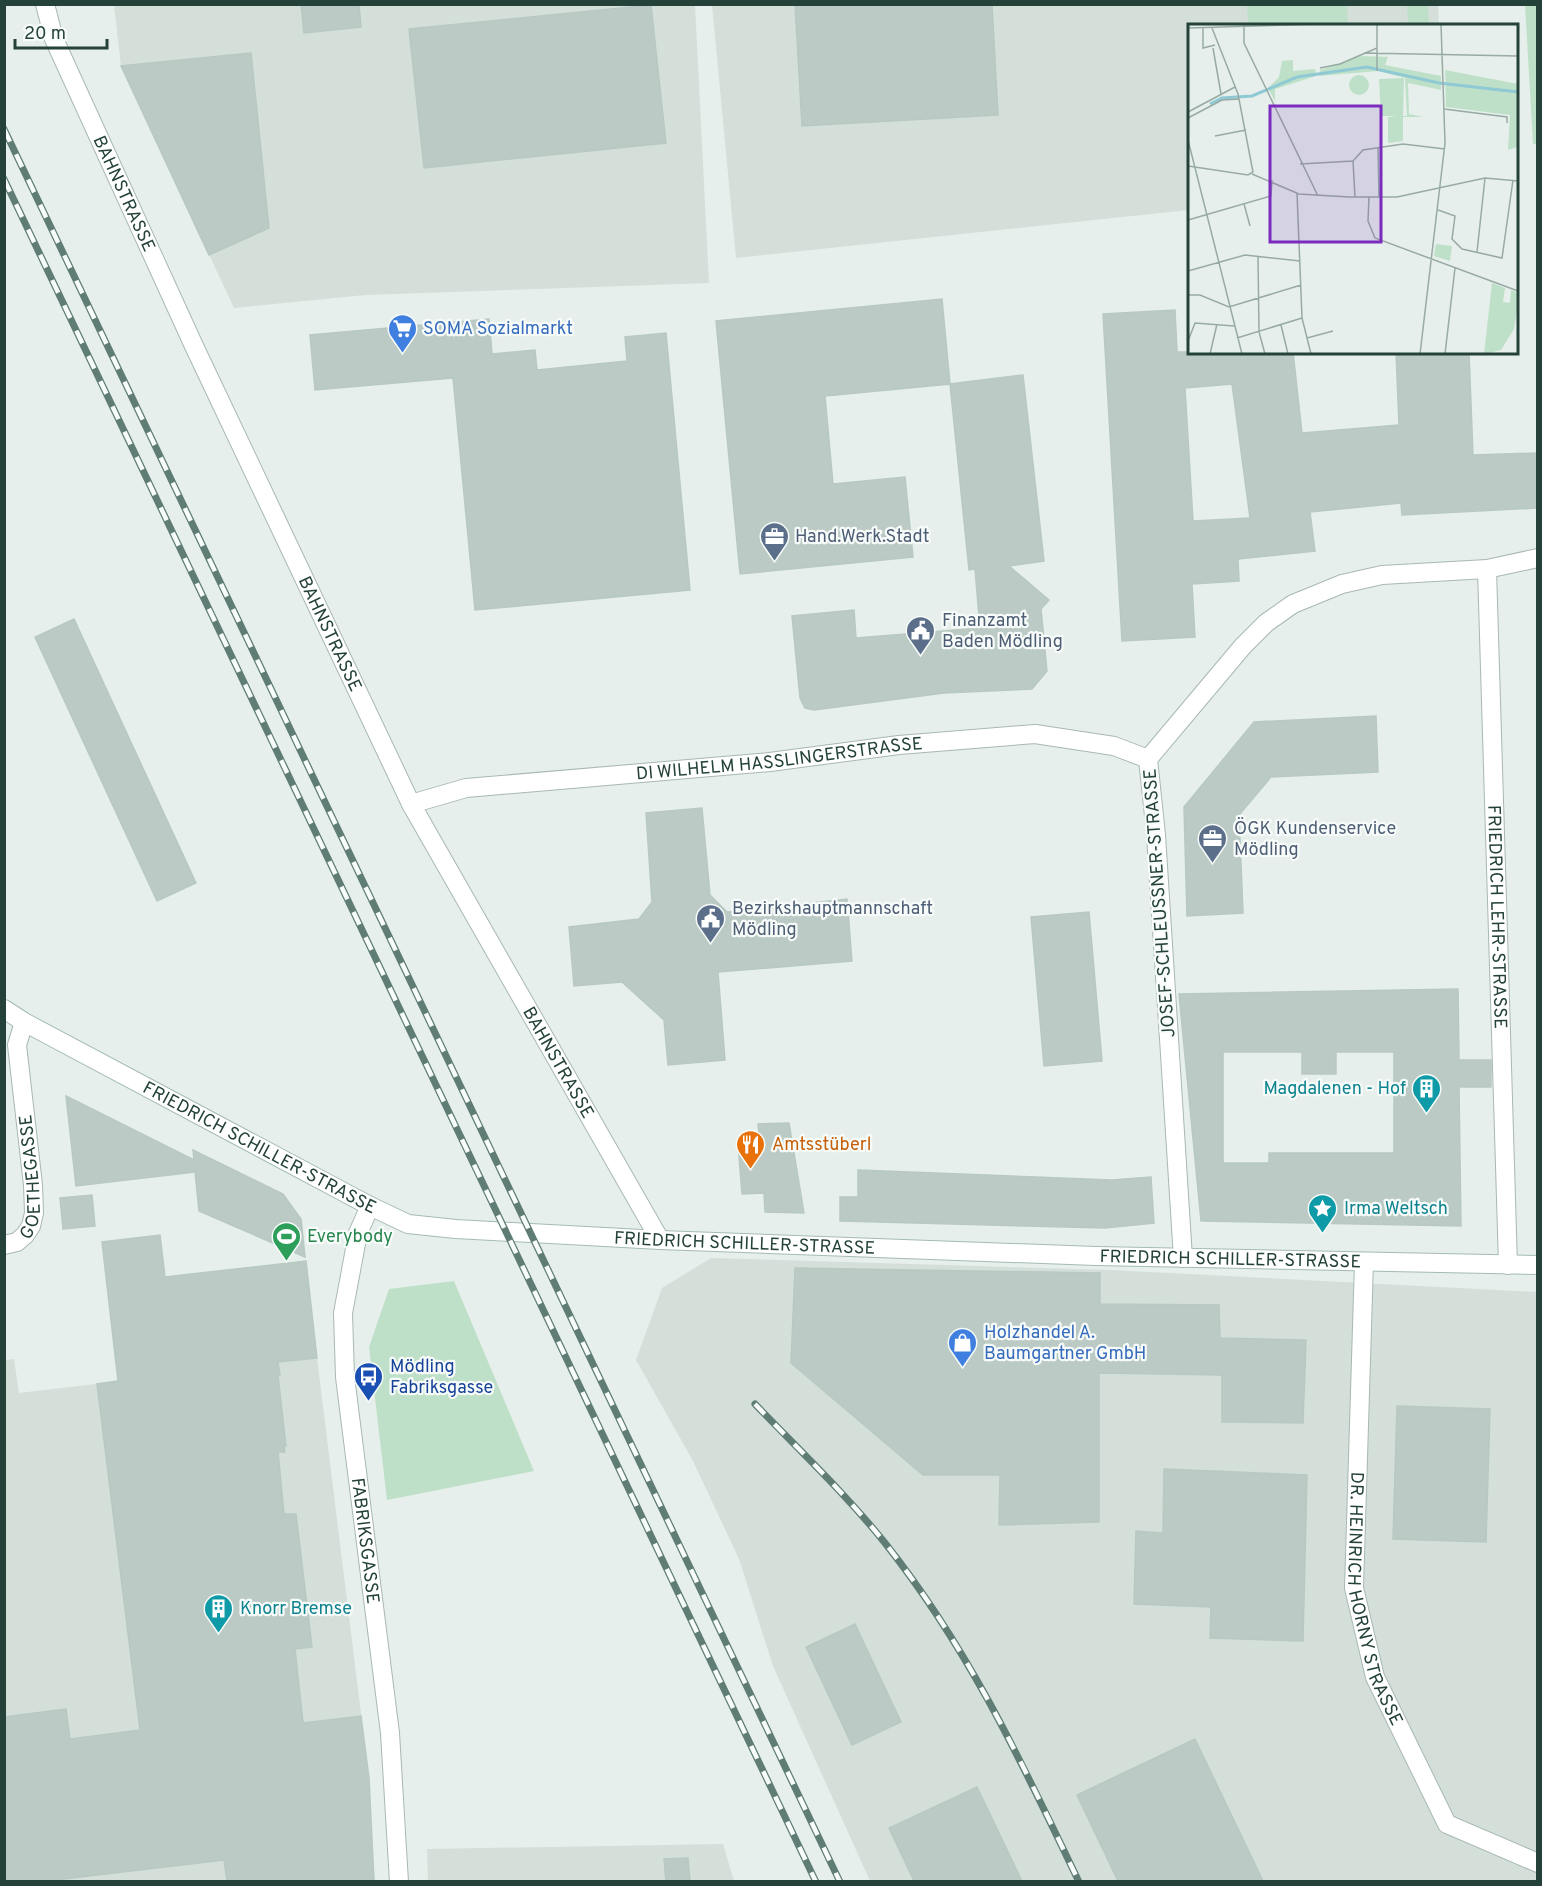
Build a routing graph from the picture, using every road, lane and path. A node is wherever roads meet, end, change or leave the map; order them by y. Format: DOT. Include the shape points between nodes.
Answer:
graph roads {
  1 [pos="45,4"];
  2 [pos="1538,558"];
  3 [pos="1487,568"];
  4 [pos="1148,759"];
  5 [pos="411,804"];
  6 [pos="4,1009"];
  7 [pos="24,1022"];
  8 [pos="370,1206"];
  9 [pos="660,1240"];
  10 [pos="4,1245"];
  11 [pos="1184,1258"];
  12 [pos="1364,1262"];
  13 [pos="1508,1265"];
  14 [pos="1538,1265"];
  15 [pos="1538,1863"];
  16 [pos="399,1881"];
  1 -- 5 [label="street, BAHNSTRASSE" via="54,39 171,296"];
  2 -- 3 [label="street, JOSEF-SCHLEUSSNER-STRASSE"];
  3 -- 4 [label="street, JOSEF-SCHLEUSSNER-STRASSE" via="1382,575 1342,584 1293,604 1243,646"];
  3 -- 13 [label="street, FRIEDRICH LEHR-STRASSE"];
  4 -- 5 [label="street, DI WILHELM HASSLINGERSTRASSE" via="1114,746 1035,734 466,789"];
  4 -- 11 [label="street, JOSEF-SCHLEUSSNER-STRASSE"];
  5 -- 9 [label="street, BAHNSTRASSE"];
  6 -- 7 [label="street, FRIEDRICH SCHILLER-STRASSE"];
  7 -- 8 [label="street, FRIEDRICH SCHILLER-STRASSE"];
  7 -- 10 [label="street, GOETHEGASSE" via="17,1045 34,1213 25,1235"];
  8 -- 9 [label="street, FRIEDRICH SCHILLER-STRASSE" via="408,1224"];
  8 -- 16 [label="street, FABRIKSGASSE" via="358,1233 343,1313 345,1377 390,1732"];
  9 -- 11 [label="street, FRIEDRICH SCHILLER-STRASSE"];
  11 -- 12 [label="street, FRIEDRICH SCHILLER-STRASSE"];
  12 -- 13 [label="street, FRIEDRICH SCHILLER-STRASSE"];
  12 -- 15 [label="street, DR. HEINRICH HORNY STRASSE" via="1354,1588 1375,1677 1447,1824"];
  13 -- 14 [label="street, FRIEDRICH SCHILLER-STRASSE"];
}
